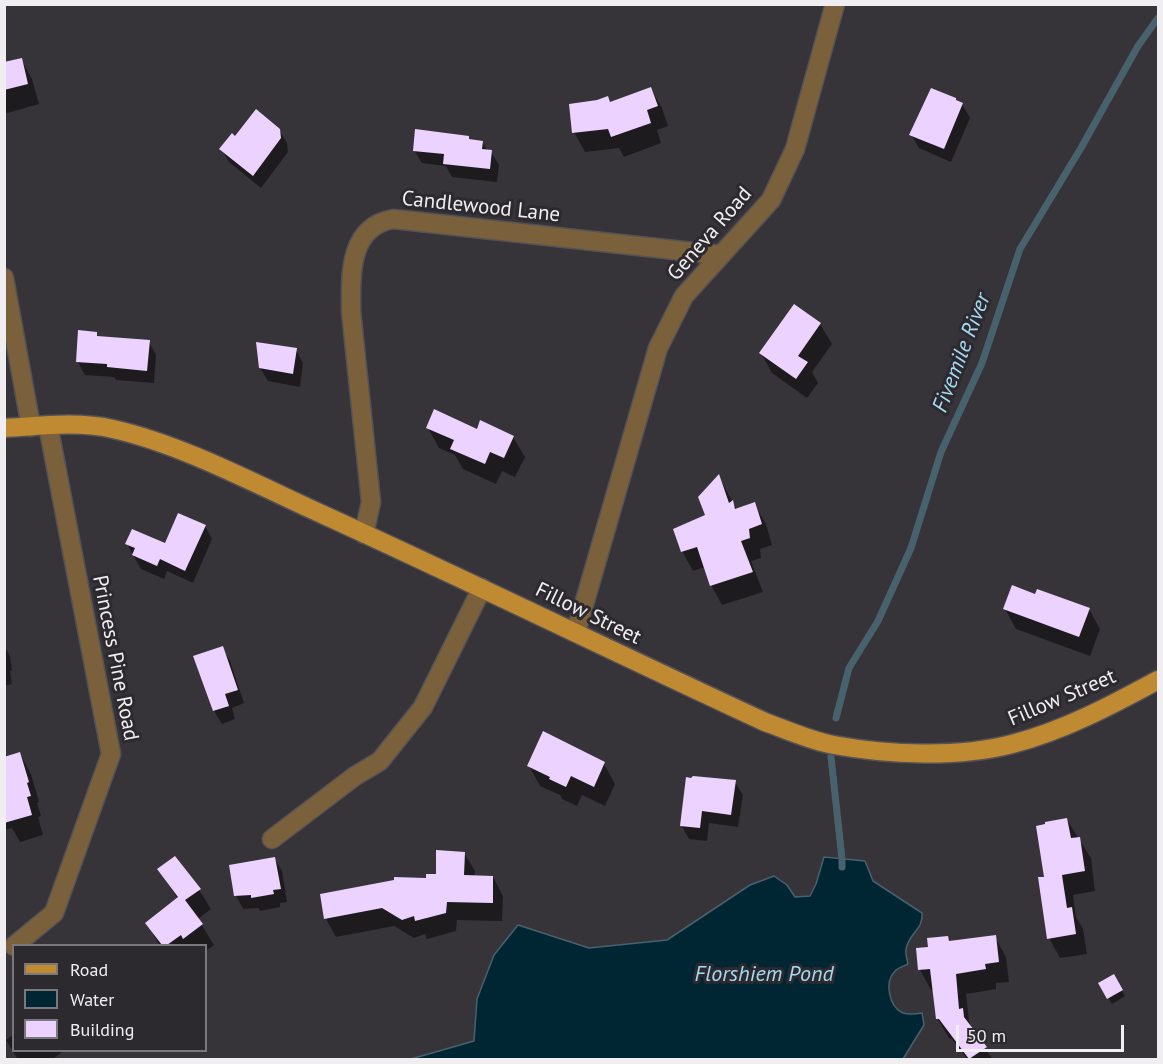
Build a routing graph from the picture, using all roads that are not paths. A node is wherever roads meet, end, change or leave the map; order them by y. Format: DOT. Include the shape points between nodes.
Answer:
graph roads {
  1 [pos="835,4"];
  2 [pos="720,255"];
  3 [pos="4,278"];
  4 [pos="40,426"];
  5 [pos="4,428"];
  6 [pos="364,534"];
  7 [pos="482,588"];
  8 [pos="576,632"];
  9 [pos="1158,680"];
  10 [pos="272,839"];
  11 [pos="16,944"];
  1 -- 2 [label="street, Geneva Road" via="795,148 771,200"];
  2 -- 6 [label="street, Candlewood Lane" via="393,219 373,226 357,249 351,280 371,502"];
  2 -- 8 [label="street, Geneva Road" via="684,296 658,348"];
  3 -- 4 [label="street, Princess Pine Road"];
  4 -- 5 [label="main road, Fillow Street"];
  4 -- 6 [label="main road, Fillow Street" via="90,426 146,438"];
  4 -- 11 [label="street, Princess Pine Road" via="111,754 54,913"];
  6 -- 7 [label="main road, Fillow Street"];
  7 -- 8 [label="main road, Fillow Street"];
  7 -- 10 [label="street" via="423,707 380,761"];
  8 -- 9 [label="main road, Fillow Street" via="765,722 832,745 900,753 981,751 1011,745 1078,720"];
}
